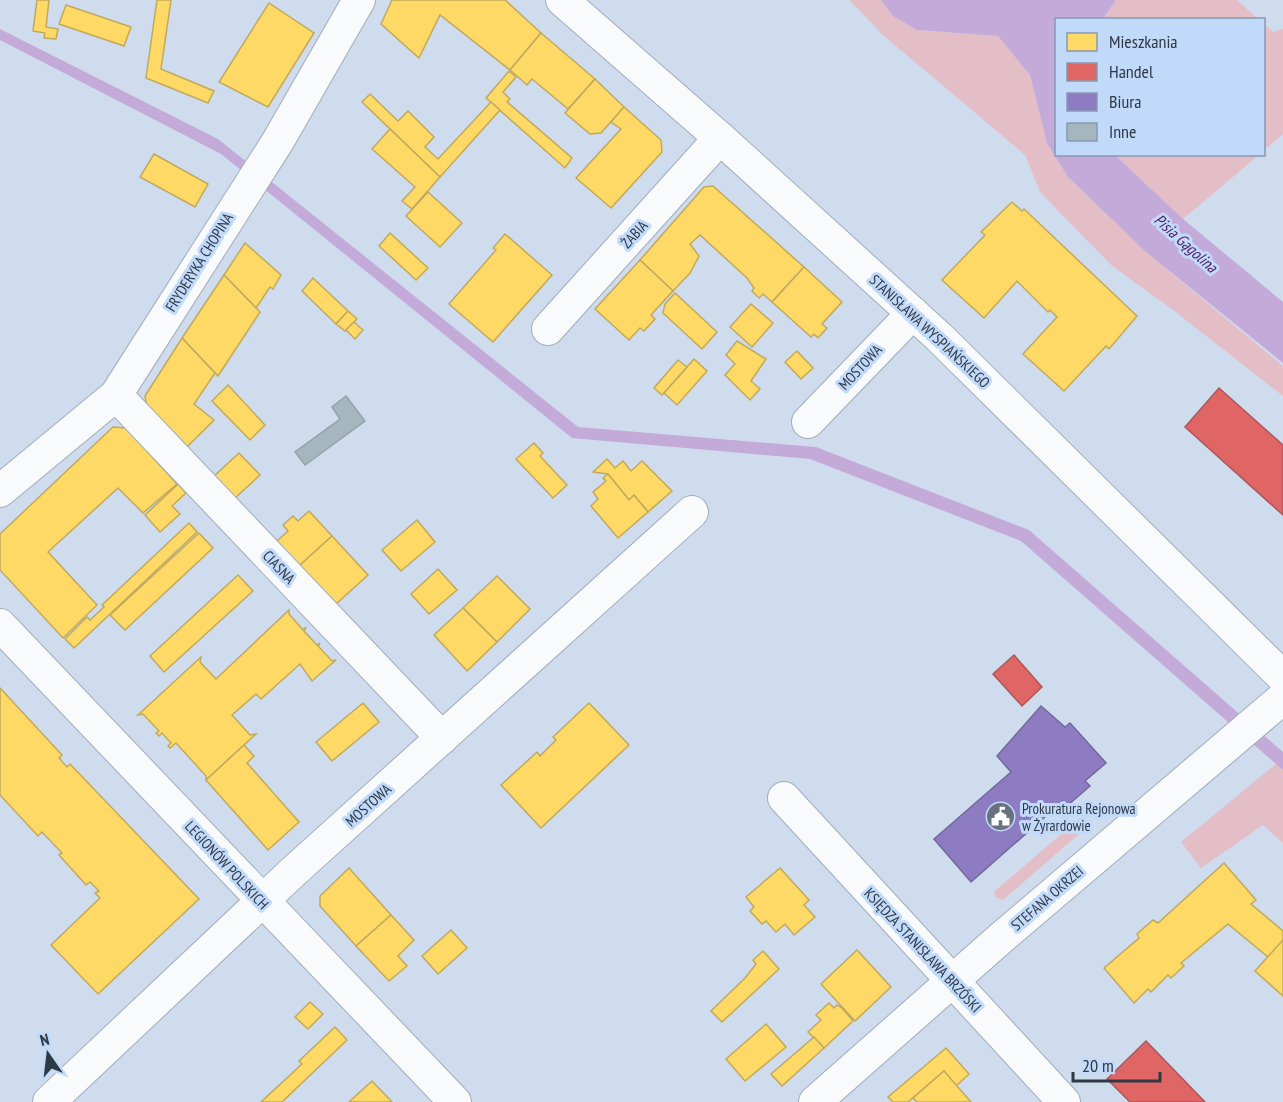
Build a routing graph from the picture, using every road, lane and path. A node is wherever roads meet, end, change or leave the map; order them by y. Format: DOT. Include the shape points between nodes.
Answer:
graph roads {
  1 [pos="359,0"];
  2 [pos="562,0"];
  3 [pos="720,138"];
  4 [pos="913,314"];
  5 [pos="548,329"];
  6 [pos="116,395"];
  7 [pos="808,422"];
  8 [pos="0,491"];
  9 [pos="692,512"];
  10 [pos="0,625"];
  11 [pos="1283,677"];
  12 [pos="1276,703"];
  13 [pos="442,738"];
  14 [pos="784,798"];
  15 [pos="262,902"];
  16 [pos="953,983"];
  17 [pos="49,1102"];
  18 [pos="455,1102"];
  19 [pos="815,1102"];
  20 [pos="1064,1102"];
  1 -- 6 [label="street, FRYDERYKA CHOPINA" via="278,141"];
  2 -- 3 [label="street, STANISŁAWA WYSPIAŃSKIEGO"];
  3 -- 4 [label="street, STANISŁAWA WYSPIAŃSKIEGO"];
  3 -- 5 [label="street, ŻABIA"];
  4 -- 7 [label="street, MOSTOWA"];
  4 -- 11 [label="street, STANISŁAWA WYSPIAŃSKIEGO"];
  6 -- 8 [label="street, FRYDERYKA CHOPINA"];
  6 -- 13 [label="street, CIASNA"];
  9 -- 13 [label="street, MOSTOWA"];
  10 -- 15 [label="street, LEGIONÓW POLSKICH"];
  12 -- 16 [label="street, STEFANA OKRZEI"];
  13 -- 15 [label="street, MOSTOWA"];
  14 -- 16 [label="street, KSIĘDZA STANISŁAWA BRZÓSKI"];
  15 -- 17 [label="street, MOSTOWA"];
  15 -- 18 [label="street, LEGIONÓW POLSKICH"];
  16 -- 19 [label="street, STEFANA OKRZEI"];
  16 -- 20 [label="street, KSIĘDZA STANISŁAWA BRZÓSKI"];
}
